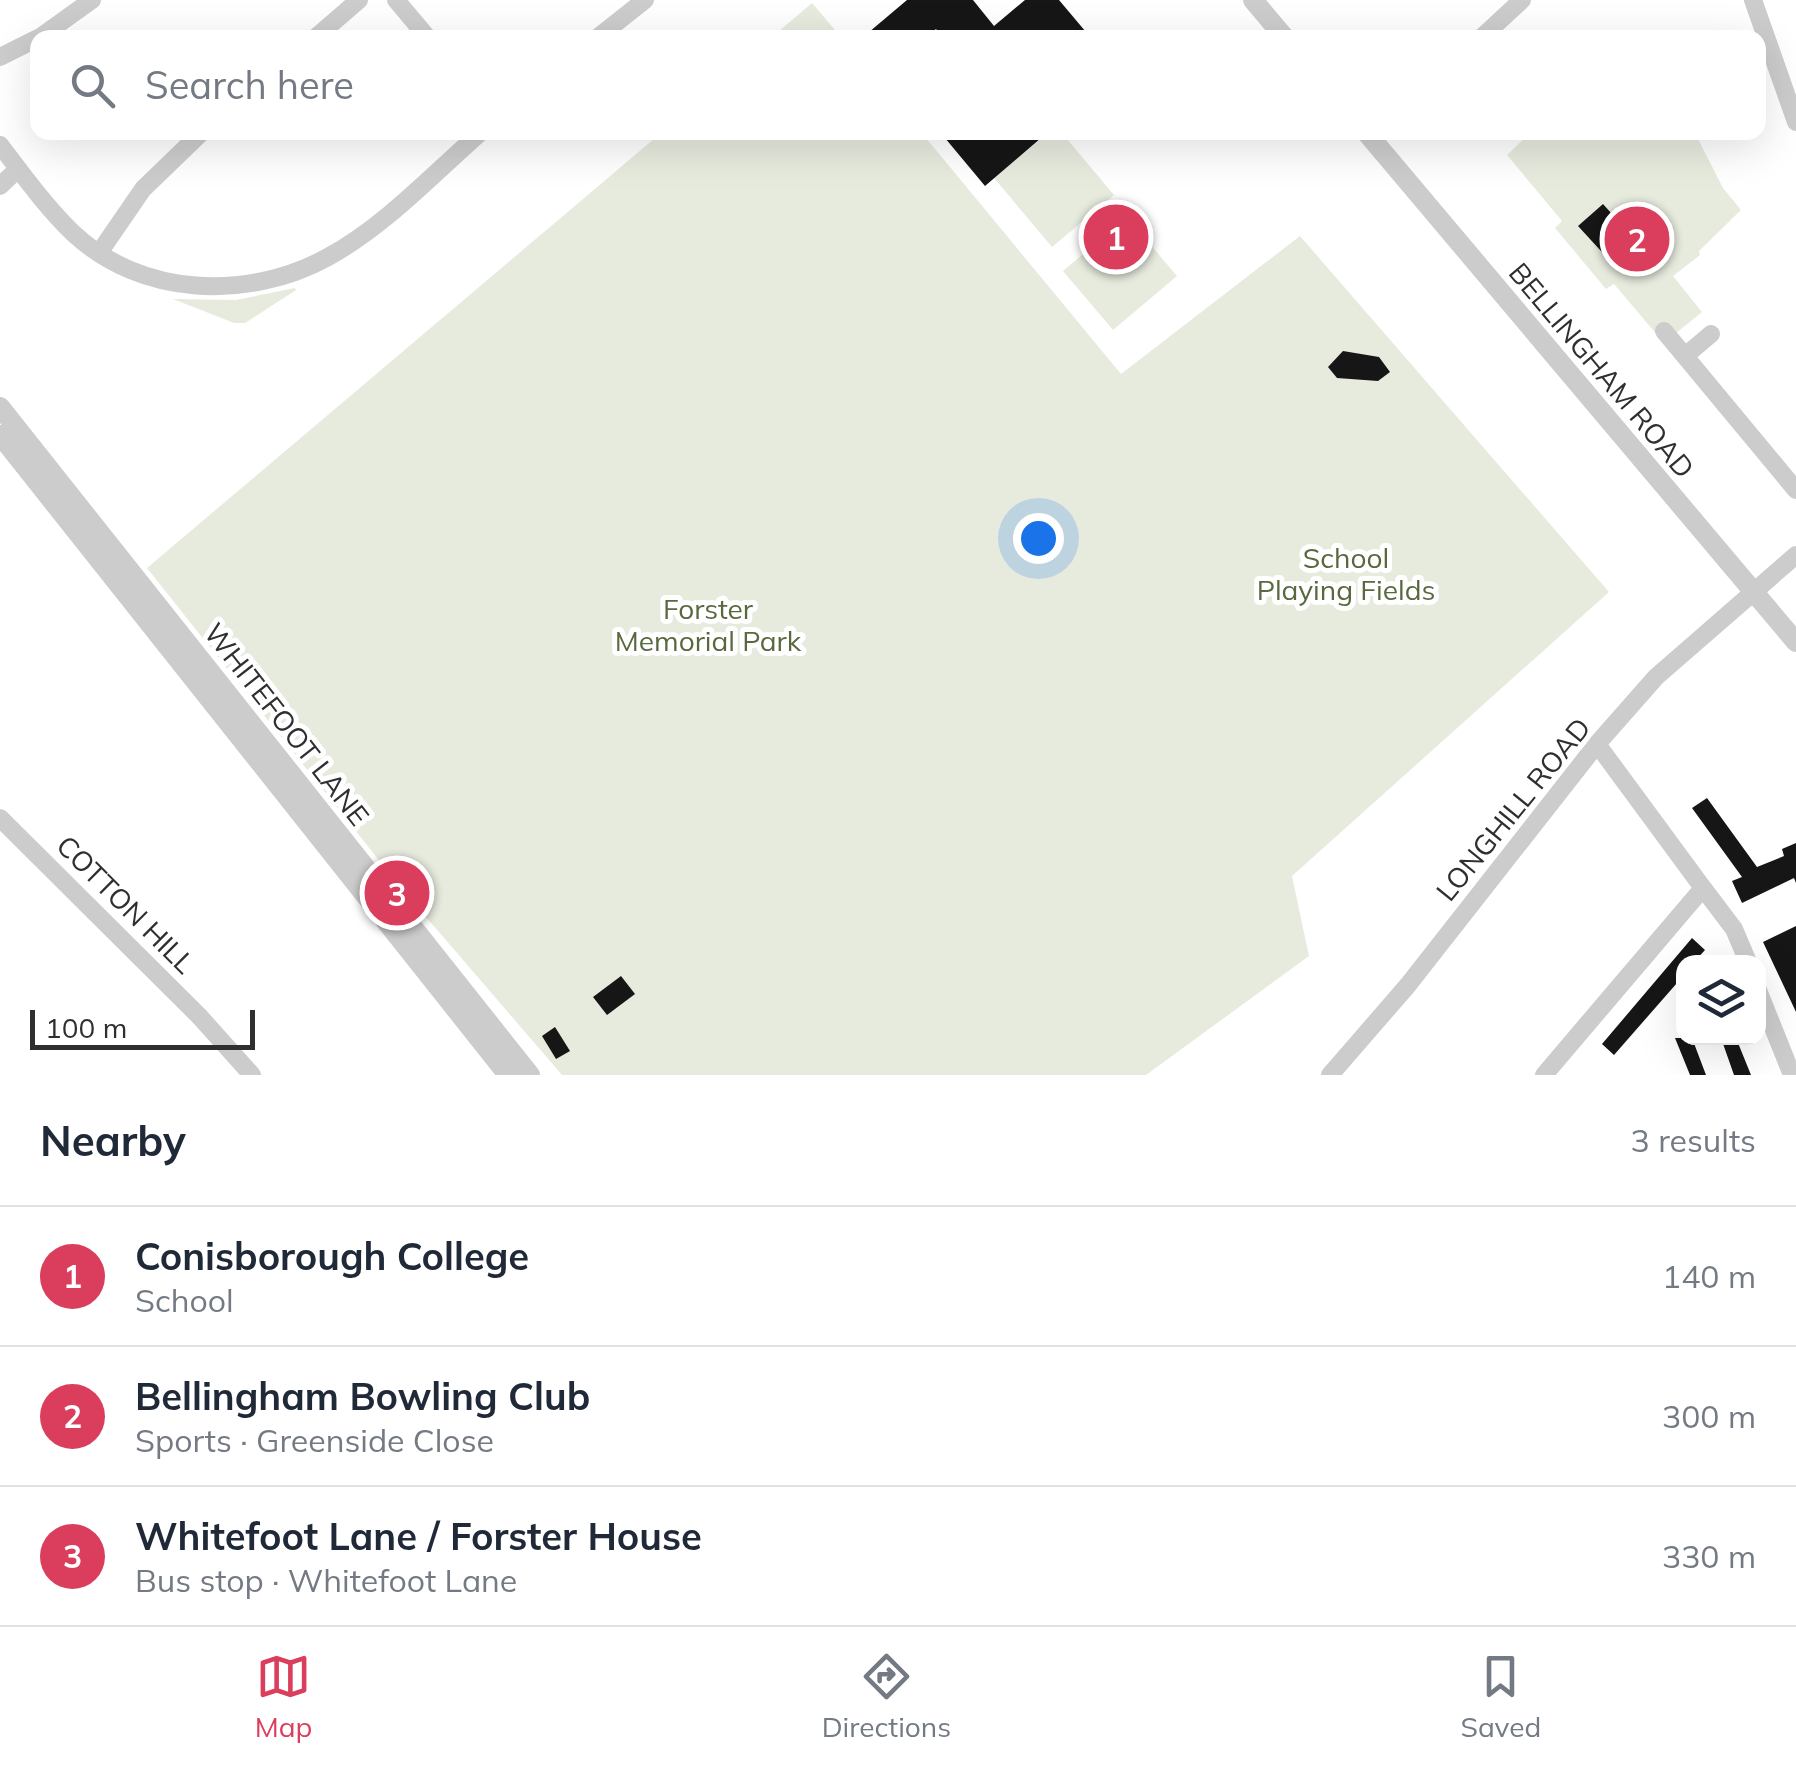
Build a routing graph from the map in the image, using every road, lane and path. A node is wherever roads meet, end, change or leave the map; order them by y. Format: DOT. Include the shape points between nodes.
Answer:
graph roads {
  1 [pos="92,0"];
  2 [pos="360,0"];
  3 [pos="396,0"];
  4 [pos="645,0"];
  5 [pos="1253,0"];
  6 [pos="1522,0"];
  7 [pos="1753,0"];
  8 [pos="49,30"];
  9 [pos="324,30"];
  10 [pos="421,30"];
  11 [pos="607,30"];
  12 [pos="1278,30"];
  13 [pos="1490,30"];
  14 [pos="1764,30"];
  15 [pos="1766,37"];
  16 [pos="30,42"];
  17 [pos="0,57"];
  18 [pos="1796,122"];
  19 [pos="194,140"];
  20 [pos="472,140"];
  21 [pos="1377,140"];
  22 [pos="0,145"];
  23 [pos="18,168"];
  24 [pos="0,186"];
  25 [pos="99,253"];
  26 [pos="1664,331"];
  27 [pos="1711,334"];
  28 [pos="1686,356"];
  29 [pos="0,407"];
  30 [pos="0,434"];
  31 [pos="1796,490"];
  32 [pos="1796,555"];
  33 [pos="1754,592"];
  34 [pos="1796,642"];
  35 [pos="1597,744"];
  36 [pos="0,818"];
  37 [pos="1703,888"];
  38 [pos="1745,955"];
  39 [pos="1766,1010"];
  40 [pos="252,1075"];
  41 [pos="508,1075"];
  42 [pos="530,1075"];
  43 [pos="1330,1075"];
  44 [pos="1544,1075"];
  45 [pos="1792,1075"];
  1 -- 8 [label="street"];
  2 -- 9 [label="street"];
  3 -- 10 [label="street"];
  4 -- 11 [label="street"];
  5 -- 12 [label="street"];
  6 -- 13 [label="street"];
  7 -- 14 [label="street"];
  15 -- 18 [label="street"];
  16 -- 17 [label="street"];
  19 -- 25 [label="street" via="143,189"];
  20 -- 25 [label="street" via="350,243 282,277 232,287 185,286"];
  21 -- 33 [label="street, BELLINGHAM ROAD"];
  22 -- 23 [label="street"];
  23 -- 24 [label="street"];
  23 -- 25 [label="street"];
  26 -- 28 [label="street"];
  27 -- 28 [label="street"];
  28 -- 31 [label="street"];
  29 -- 42 [label="street, WHITEFOOT LANE"];
  30 -- 41 [label="street, WHITEFOOT LANE"];
  32 -- 33 [label="street, LONGHILL ROAD"];
  33 -- 34 [label="street, BELLINGHAM ROAD"];
  33 -- 35 [label="street, LONGHILL ROAD" via="1669,663"];
  35 -- 37 [label="street"];
  35 -- 43 [label="street, LONGHILL ROAD"];
  36 -- 40 [label="street, COTTON HILL"];
  37 -- 38 [label="street"];
  37 -- 44 [label="street"];
  39 -- 45 [label="street"];
}
